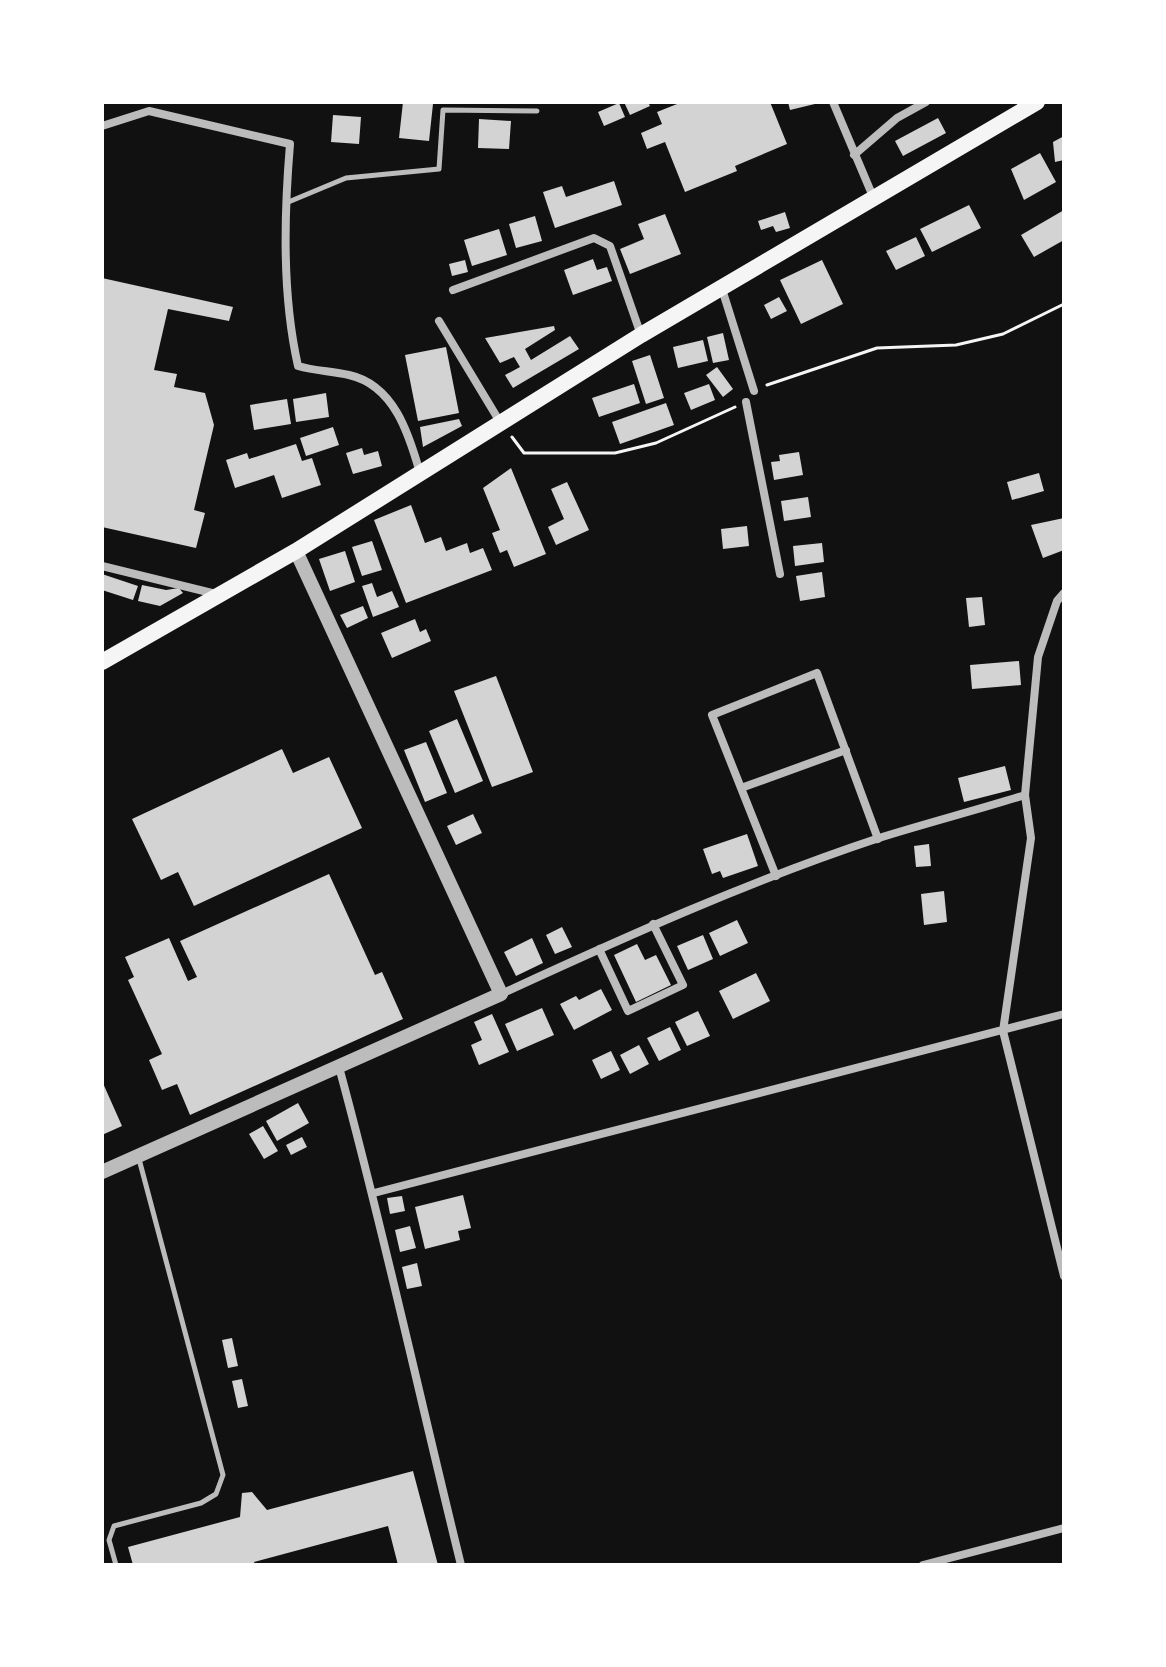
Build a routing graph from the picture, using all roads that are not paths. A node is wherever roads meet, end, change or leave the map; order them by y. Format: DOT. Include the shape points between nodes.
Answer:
graph roads {
  1 [pos="833,102"];
  2 [pos="926,102"];
  3 [pos="1037,102"];
  4 [pos="151,107"];
  5 [pos="537,111"];
  6 [pos="102,126"];
  7 [pos="854,155"];
  8 [pos="874,200"];
  9 [pos="285,203"];
  10 [pos="721,288"];
  11 [pos="453,290"];
  12 [pos="439,321"];
  13 [pos="641,335"];
  14 [pos="754,391"];
  15 [pos="746,402"];
  16 [pos="500,422"];
  17 [pos="420,473"];
  18 [pos="296,551"];
  19 [pos="102,566"];
  20 [pos="780,574"];
  21 [pos="1064,593"];
  22 [pos="217,594"];
  23 [pos="102,662"];
  24 [pos="846,750"];
  25 [pos="741,788"];
  26 [pos="1025,795"];
  27 [pos="878,839"];
  28 [pos="776,876"];
  29 [pos="653,924"];
  30 [pos="599,949"];
  31 [pos="501,994"];
  32 [pos="1064,1014"];
  33 [pos="1003,1031"];
  34 [pos="339,1067"];
  35 [pos="138,1156"];
  36 [pos="102,1172"];
  37 [pos="374,1193"];
  38 [pos="1064,1276"];
  39 [pos="1064,1528"];
  40 [pos="116,1565"];
  41 [pos="461,1565"];
  42 [pos="923,1565"];
  1 -- 7 [label="street"];
  2 -- 7 [label="street" via="897,118"];
  3 -- 8 [label="main road"];
  4 -- 6 [label="street"];
  4 -- 9 [label="street" via="290,144"];
  5 -- 9 [label="lane" via="443,110 439,169 346,178"];
  7 -- 8 [label="street"];
  8 -- 10 [label="main road"];
  9 -- 17 [label="street" via="298,366 367,380 402,420"];
  10 -- 13 [label="main road"];
  10 -- 14 [label="street"];
  11 -- 13 [label="street" via="594,238 610,246"];
  12 -- 16 [label="street"];
  13 -- 16 [label="main road"];
  15 -- 20 [label="street"];
  16 -- 17 [label="main road"];
  17 -- 18 [label="main road"];
  18 -- 22 [label="main road"];
  18 -- 31 [label="street"];
  19 -- 22 [label="street"];
  21 -- 26 [label="street" via="1038,657"];
  22 -- 23 [label="main road"];
  24 -- 25 [label="street"];
  24 -- 25 [label="street" via="817,673 712,715"];
  24 -- 27 [label="street"];
  25 -- 28 [label="street"];
  26 -- 27 [label="street"];
  26 -- 33 [label="street" via="1031,838"];
  27 -- 28 [label="street"];
  28 -- 29 [label="street"];
  29 -- 30 [label="street"];
  29 -- 30 [label="street" via="683,985 628,1011"];
  30 -- 31 [label="street"];
  31 -- 34 [label="street"];
  32 -- 33 [label="street"];
  33 -- 37 [label="street"];
  33 -- 38 [label="street"];
  34 -- 35 [label="street"];
  34 -- 37 [label="street"];
  35 -- 36 [label="street"];
  35 -- 40 [label="lane" via="223,1475 216,1494 201,1503 114,1526 109,1540"];
  37 -- 41 [label="street"];
  39 -- 42 [label="street"];
}
